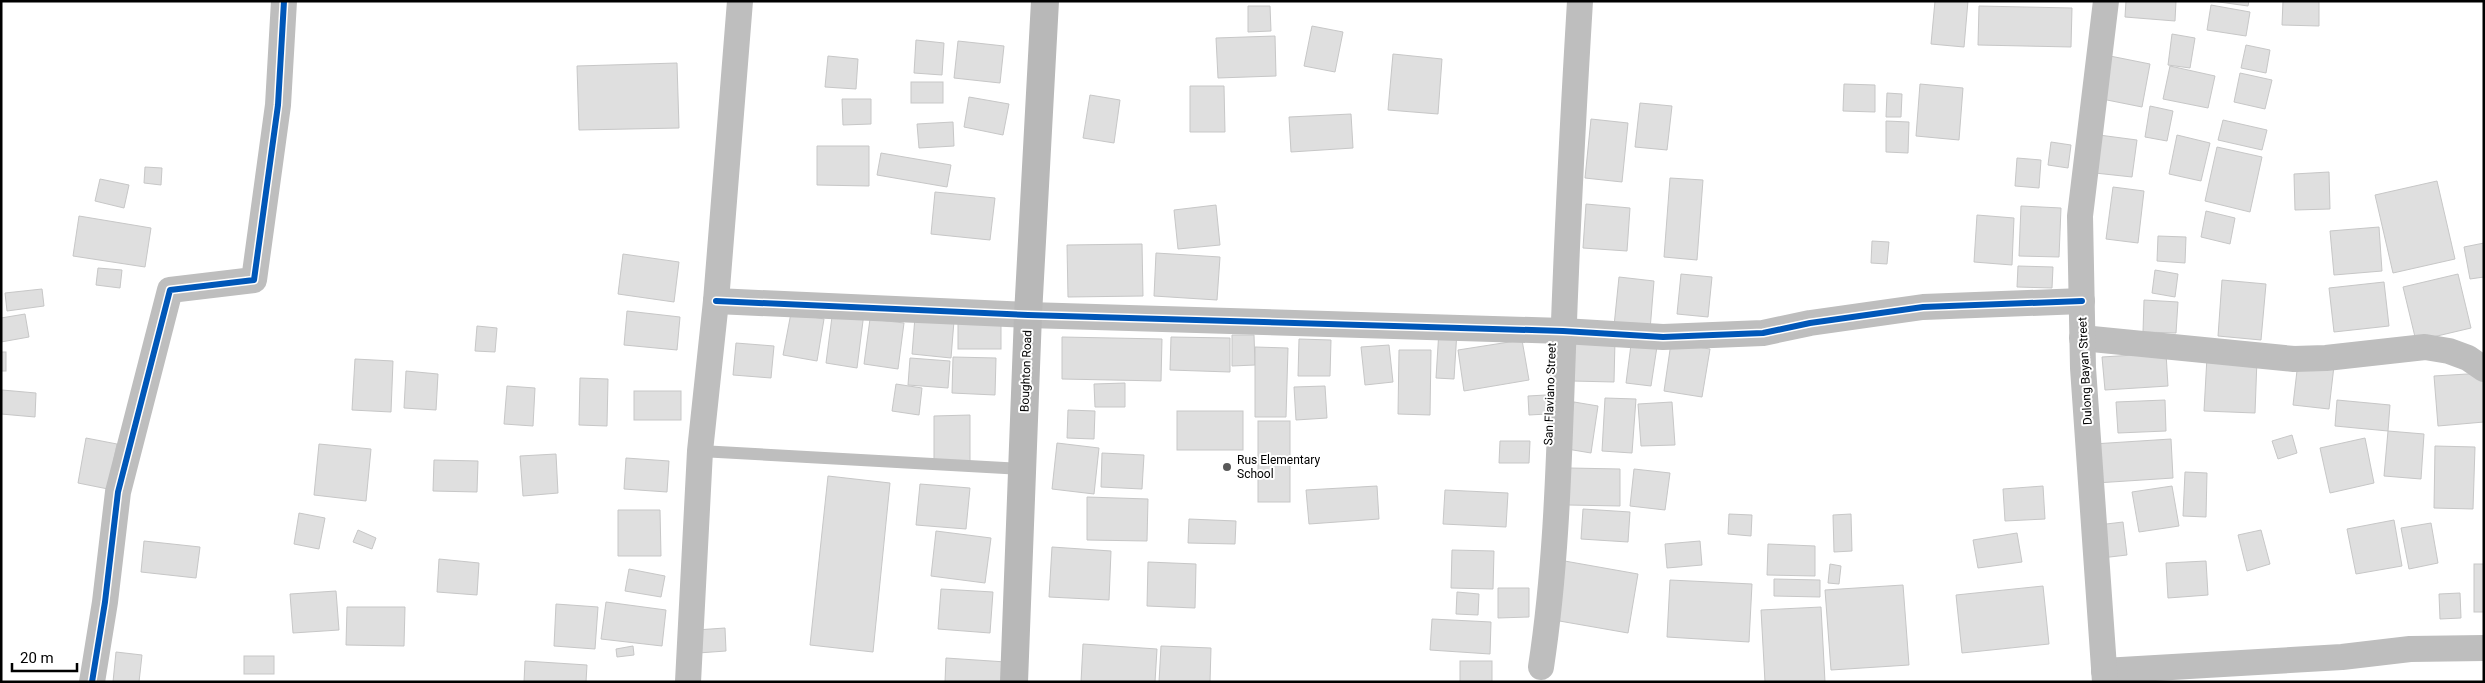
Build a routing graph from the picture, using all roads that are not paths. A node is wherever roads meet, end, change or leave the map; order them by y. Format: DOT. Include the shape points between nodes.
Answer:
graph roads {
  1 [pos="284,1"];
  2 [pos="740,1"];
  3 [pos="1045,1"];
  4 [pos="1580,1"];
  5 [pos="2106,1"];
  6 [pos="2082,300"];
  7 [pos="716,301"];
  8 [pos="1028,315"];
  9 [pos="1563,332"];
  10 [pos="2082,338"];
  11 [pos="2484,369"];
  12 [pos="700,451"];
  13 [pos="1023,469"];
  14 [pos="2484,648"];
  15 [pos="1541,667"];
  16 [pos="2105,677"];
  17 [pos="92,682"];
  18 [pos="688,682"];
  19 [pos="1014,682"];
  1 -- 17 [label="street" via="278,105 254,280 170,290 118,492"];
  2 -- 7 [label="street"];
  3 -- 8 [label="main road, Boughton Road"];
  4 -- 9 [label="street, San Flaviano Street"];
  5 -- 6 [label="street, Dulong Bayan Street" via="2080,216"];
  6 -- 9 [label="street" via="1923,307 1763,333 1720,336"];
  6 -- 10 [label="street, Dulong Bayan Street"];
  7 -- 8 [label="street"];
  7 -- 12 [label="street"];
  8 -- 9 [label="street"];
  8 -- 13 [label="main road, Boughton Road"];
  9 -- 15 [label="street, San Flaviano Street" via="1557,502 1548,624"];
  10 -- 11 [label="street" via="2294,358 2425,348 2449,351"];
  10 -- 16 [label="street, Dulong Bayan Street"];
  12 -- 13 [label="lane"];
  12 -- 18 [label="street"];
  13 -- 19 [label="main road, Boughton Road"];
  14 -- 16 [label="street" via="2410,649"];
}
